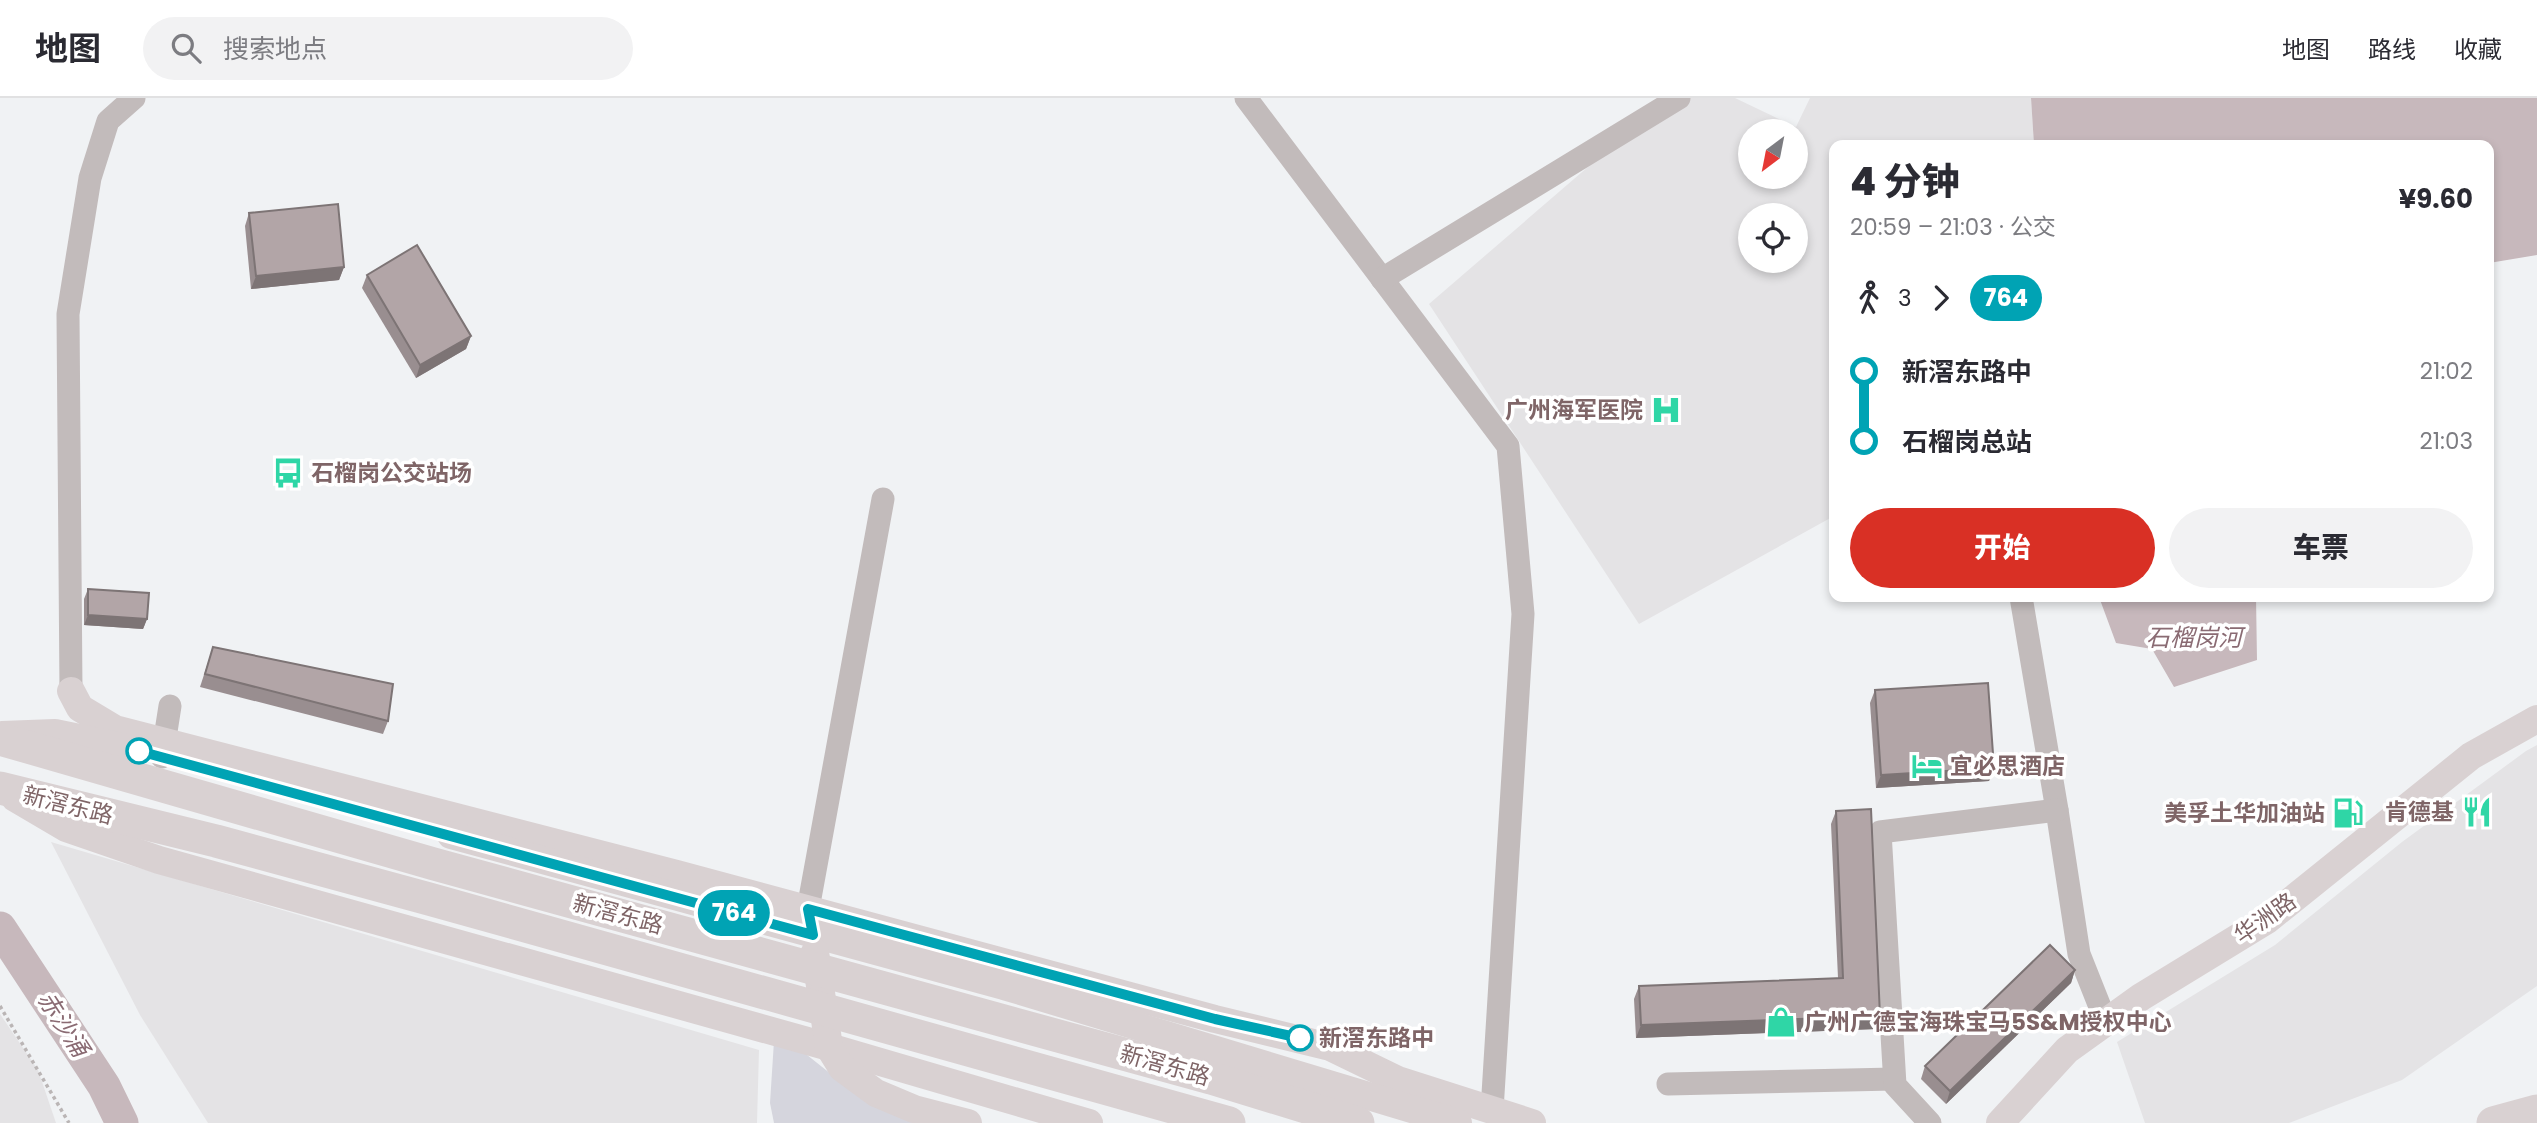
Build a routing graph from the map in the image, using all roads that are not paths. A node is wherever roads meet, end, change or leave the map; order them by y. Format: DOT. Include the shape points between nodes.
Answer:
graph roads {
  1 [pos="134,98"];
  2 [pos="1246,98"];
  3 [pos="1679,98"];
  4 [pos="1382,279"];
  5 [pos="883,499"];
  6 [pos="2022,602"];
  7 [pos="71,691"];
  8 [pos="170,706"];
  9 [pos="2537,719"];
  10 [pos="55,733"];
  11 [pos="0,737"];
  12 [pos="163,749"];
  13 [pos="0,789"];
  14 [pos="2057,810"];
  15 [pos="762,921"];
  16 [pos="811,922"];
  17 [pos="904,960"];
  18 [pos="2106,1022"];
  19 [pos="749,1026"];
  20 [pos="829,1047"];
  21 [pos="901,1068"];
  22 [pos="1894,1079"];
  23 [pos="1668,1084"];
  24 [pos="1492,1110"];
  25 [pos="2537,1111"];
  26 [pos="1216,1119"];
  27 [pos="968,1123"];
  28 [pos="1089,1123"];
  29 [pos="1358,1123"];
  30 [pos="1458,1123"];
  31 [pos="1532,1123"];
  32 [pos="1930,1123"];
  33 [pos="2000,1123"];
  34 [pos="2493,1123"];
  1 -- 7 [label="street" via="108,121 90,178 68,314"];
  2 -- 4 [label="street"];
  3 -- 4 [label="street"];
  4 -- 24 [label="street" via="1508,446 1523,614"];
  5 -- 16 [label="street"];
  6 -- 14 [label="street"];
  7 -- 10 [label="main road" via="68,711"];
  7 -- 12 [label="main road" via="80,708 96,719"];
  8 -- 12 [label="street"];
  9 -- 18 [label="main road, 华洲路" via="2471,755 2267,920"];
  10 -- 11 [label="main road"];
  10 -- 12 [label="main road"];
  11 -- 29 [label="highway, 新滘东路"];
  12 -- 15 [label="main road"];
  12 -- 16 [label="main road"];
  13 -- 19 [label="main road" via="66,828 159,860"];
  13 -- 26 [label="highway, 新滘东路" via="216,841"];
  14 -- 18 [label="street" via="2079,954"];
  14 -- 22 [label="street" via="1880,832"];
  15 -- 16 [label="main road"];
  15 -- 19 [label="main road" via="795,950 801,962 803,990 785,1013"];
  16 -- 17 [label="main road"];
  16 -- 20 [label="main road"];
  16 -- 24 [label="main road" via="1311,1041 1398,1080"];
  17 -- 21 [label="main road" via="878,971 856,988 847,1019 863,1046"];
  17 -- 30 [label="main road"];
  18 -- 33 [label="main road, 华洲路" via="2067,1050"];
  19 -- 20 [label="main road"];
  20 -- 21 [label="main road"];
  20 -- 27 [label="main road" via="842,1068 876,1093"];
  21 -- 28 [label="main road"];
  22 -- 23 [label="street"];
  22 -- 32 [label="street"];
  24 -- 31 [label="main road"];
  25 -- 34 [label="highway"];
}
